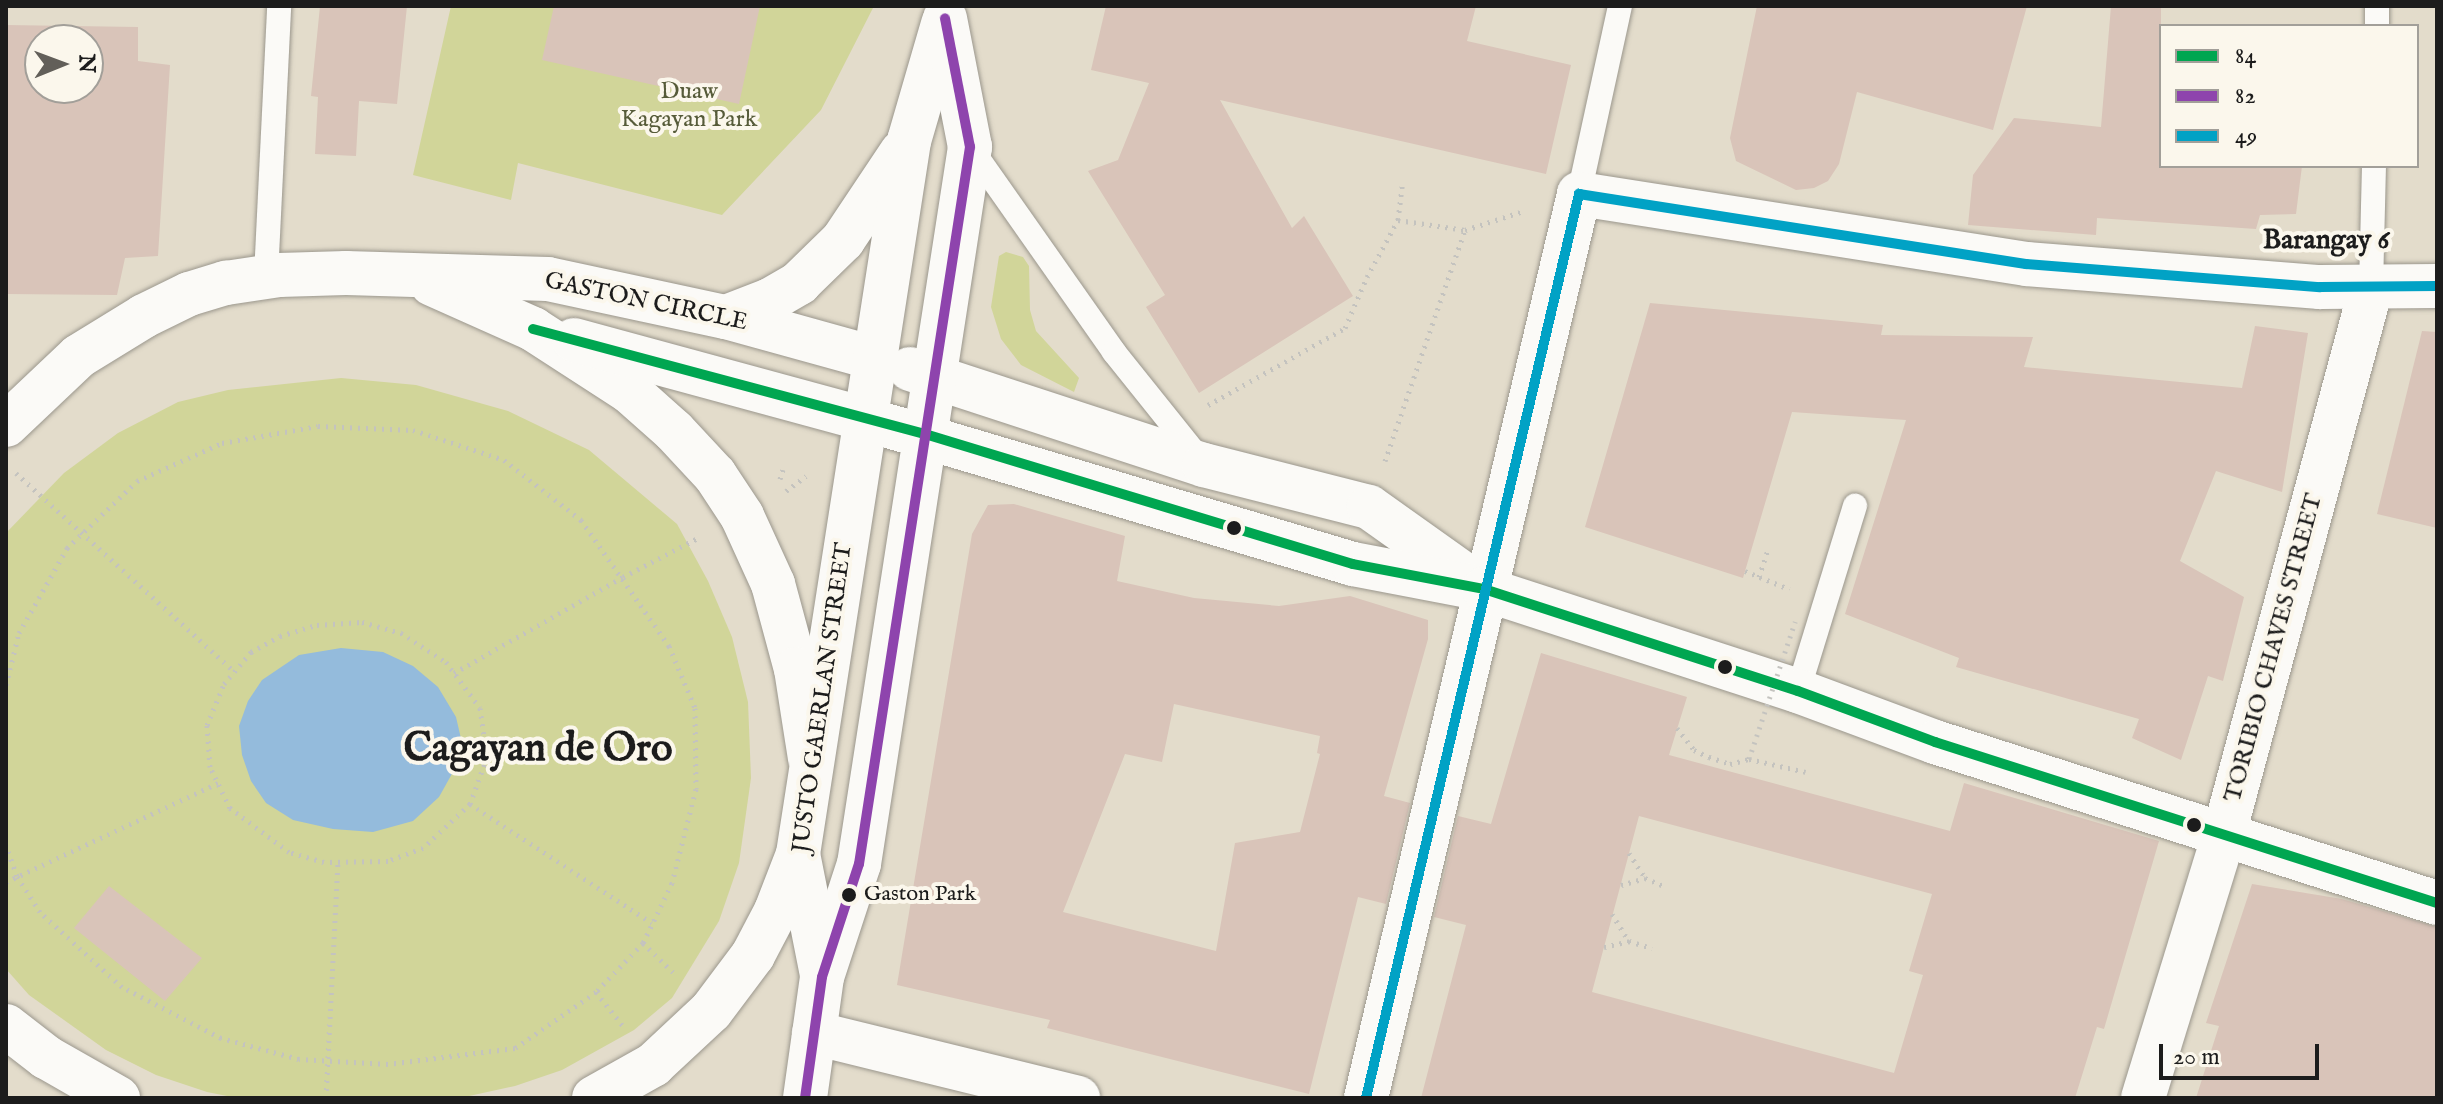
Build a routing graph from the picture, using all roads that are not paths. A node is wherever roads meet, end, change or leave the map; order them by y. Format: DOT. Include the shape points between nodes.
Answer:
graph roads {
  1 [pos="279,6"];
  2 [pos="291,6"];
  3 [pos="1620,6"];
  4 [pos="945,12"];
  5 [pos="909,141"];
  6 [pos="970,147"];
  7 [pos="2374,168"];
  8 [pos="1579,194"];
  9 [pos="272,276"];
  10 [pos="413,276"];
  11 [pos="2437,286"];
  12 [pos="2371,288"];
  13 [pos="726,317"];
  14 [pos="533,329"];
  15 [pos="874,358"];
  16 [pos="935,376"];
  17 [pos="865,419"];
  18 [pos="6,425"];
  19 [pos="925,434"];
  20 [pos="1204,465"];
  21 [pos="1855,506"];
  22 [pos="1484,589"];
  23 [pos="1798,691"];
  24 [pos="811,764"];
  25 [pos="2224,834"];
  26 [pos="798,854"];
  27 [pos="2437,903"];
  28 [pos="822,977"];
  29 [pos="6,1026"];
  30 [pos="814,1033"];
  31 [pos="118,1098"];
  32 [pos="594,1098"];
  33 [pos="805,1098"];
  34 [pos="1078,1098"];
  35 [pos="1366,1098"];
  36 [pos="2143,1098"];
  1 -- 9 [label="lane"];
  2 -- 9 [label="lane"];
  3 -- 8 [label="lane"];
  4 -- 5 [label="street"];
  4 -- 6 [label="street, JUSTO GAERLAN STREET"];
  5 -- 13 [label="street" via="843,240 799,283"];
  5 -- 15 [label="street, JUSTO GAERLAN STREET"];
  6 -- 16 [label="street, JUSTO GAERLAN STREET"];
  6 -- 20 [label="lane" via="1114,352"];
  7 -- 12 [label="lane"];
  8 -- 12 [label="street" via="2026,264"];
  8 -- 22 [label="street"];
  9 -- 10 [label="street, GASTON CIRCLE"];
  9 -- 18 [label="street, GASTON CIRCLE" via="189,294 144,316 79,356"];
  10 -- 13 [label="street, GASTON CIRCLE" via="548,279"];
  10 -- 14 [label="street, GASTON CIRCLE"];
  11 -- 12 [label="street"];
  12 -- 25 [label="street, TORIBIO CHAVES STREET"];
  13 -- 15 [label="street, GASTON CIRCLE"];
  14 -- 17 [label="street, GASTON CIRCLE"];
  14 -- 24 [label="street, GASTON CIRCLE" via="629,391 757,509 796,669"];
  15 -- 16 [label="street, GASTON CIRCLE"];
  15 -- 17 [label="street, JUSTO GAERLAN STREET"];
  16 -- 19 [label="street, JUSTO GAERLAN STREET"];
  16 -- 20 [label="street, GASTON CIRCLE"];
  17 -- 19 [label="street, GASTON CIRCLE"];
  17 -- 24 [label="street, JUSTO GAERLAN STREET"];
  19 -- 22 [label="street, GASTON CIRCLE" via="1353,564"];
  19 -- 28 [label="street, JUSTO GAERLAN STREET" via="859,864"];
  20 -- 22 [label="street, GASTON CIRCLE" via="1369,507"];
  21 -- 23 [label="lane"];
  22 -- 23 [label="street"];
  22 -- 35 [label="street"];
  23 -- 25 [label="street" via="1935,742"];
  24 -- 26 [label="street, JUSTO GAERLAN STREET"];
  25 -- 27 [label="street"];
  25 -- 36 [label="street, TORIBIO CHAVES STREET"];
  26 -- 28 [label="street, JUSTO GAERLAN STREET"];
  26 -- 32 [label="street" via="753,955 711,1011 653,1065"];
  28 -- 30 [label="street, JUSTO GAERLAN STREET"];
  29 -- 31 [label="street" via="46,1057"];
  30 -- 33 [label="street, JUSTO GAERLAN STREET"];
  30 -- 34 [label="street"];
}
